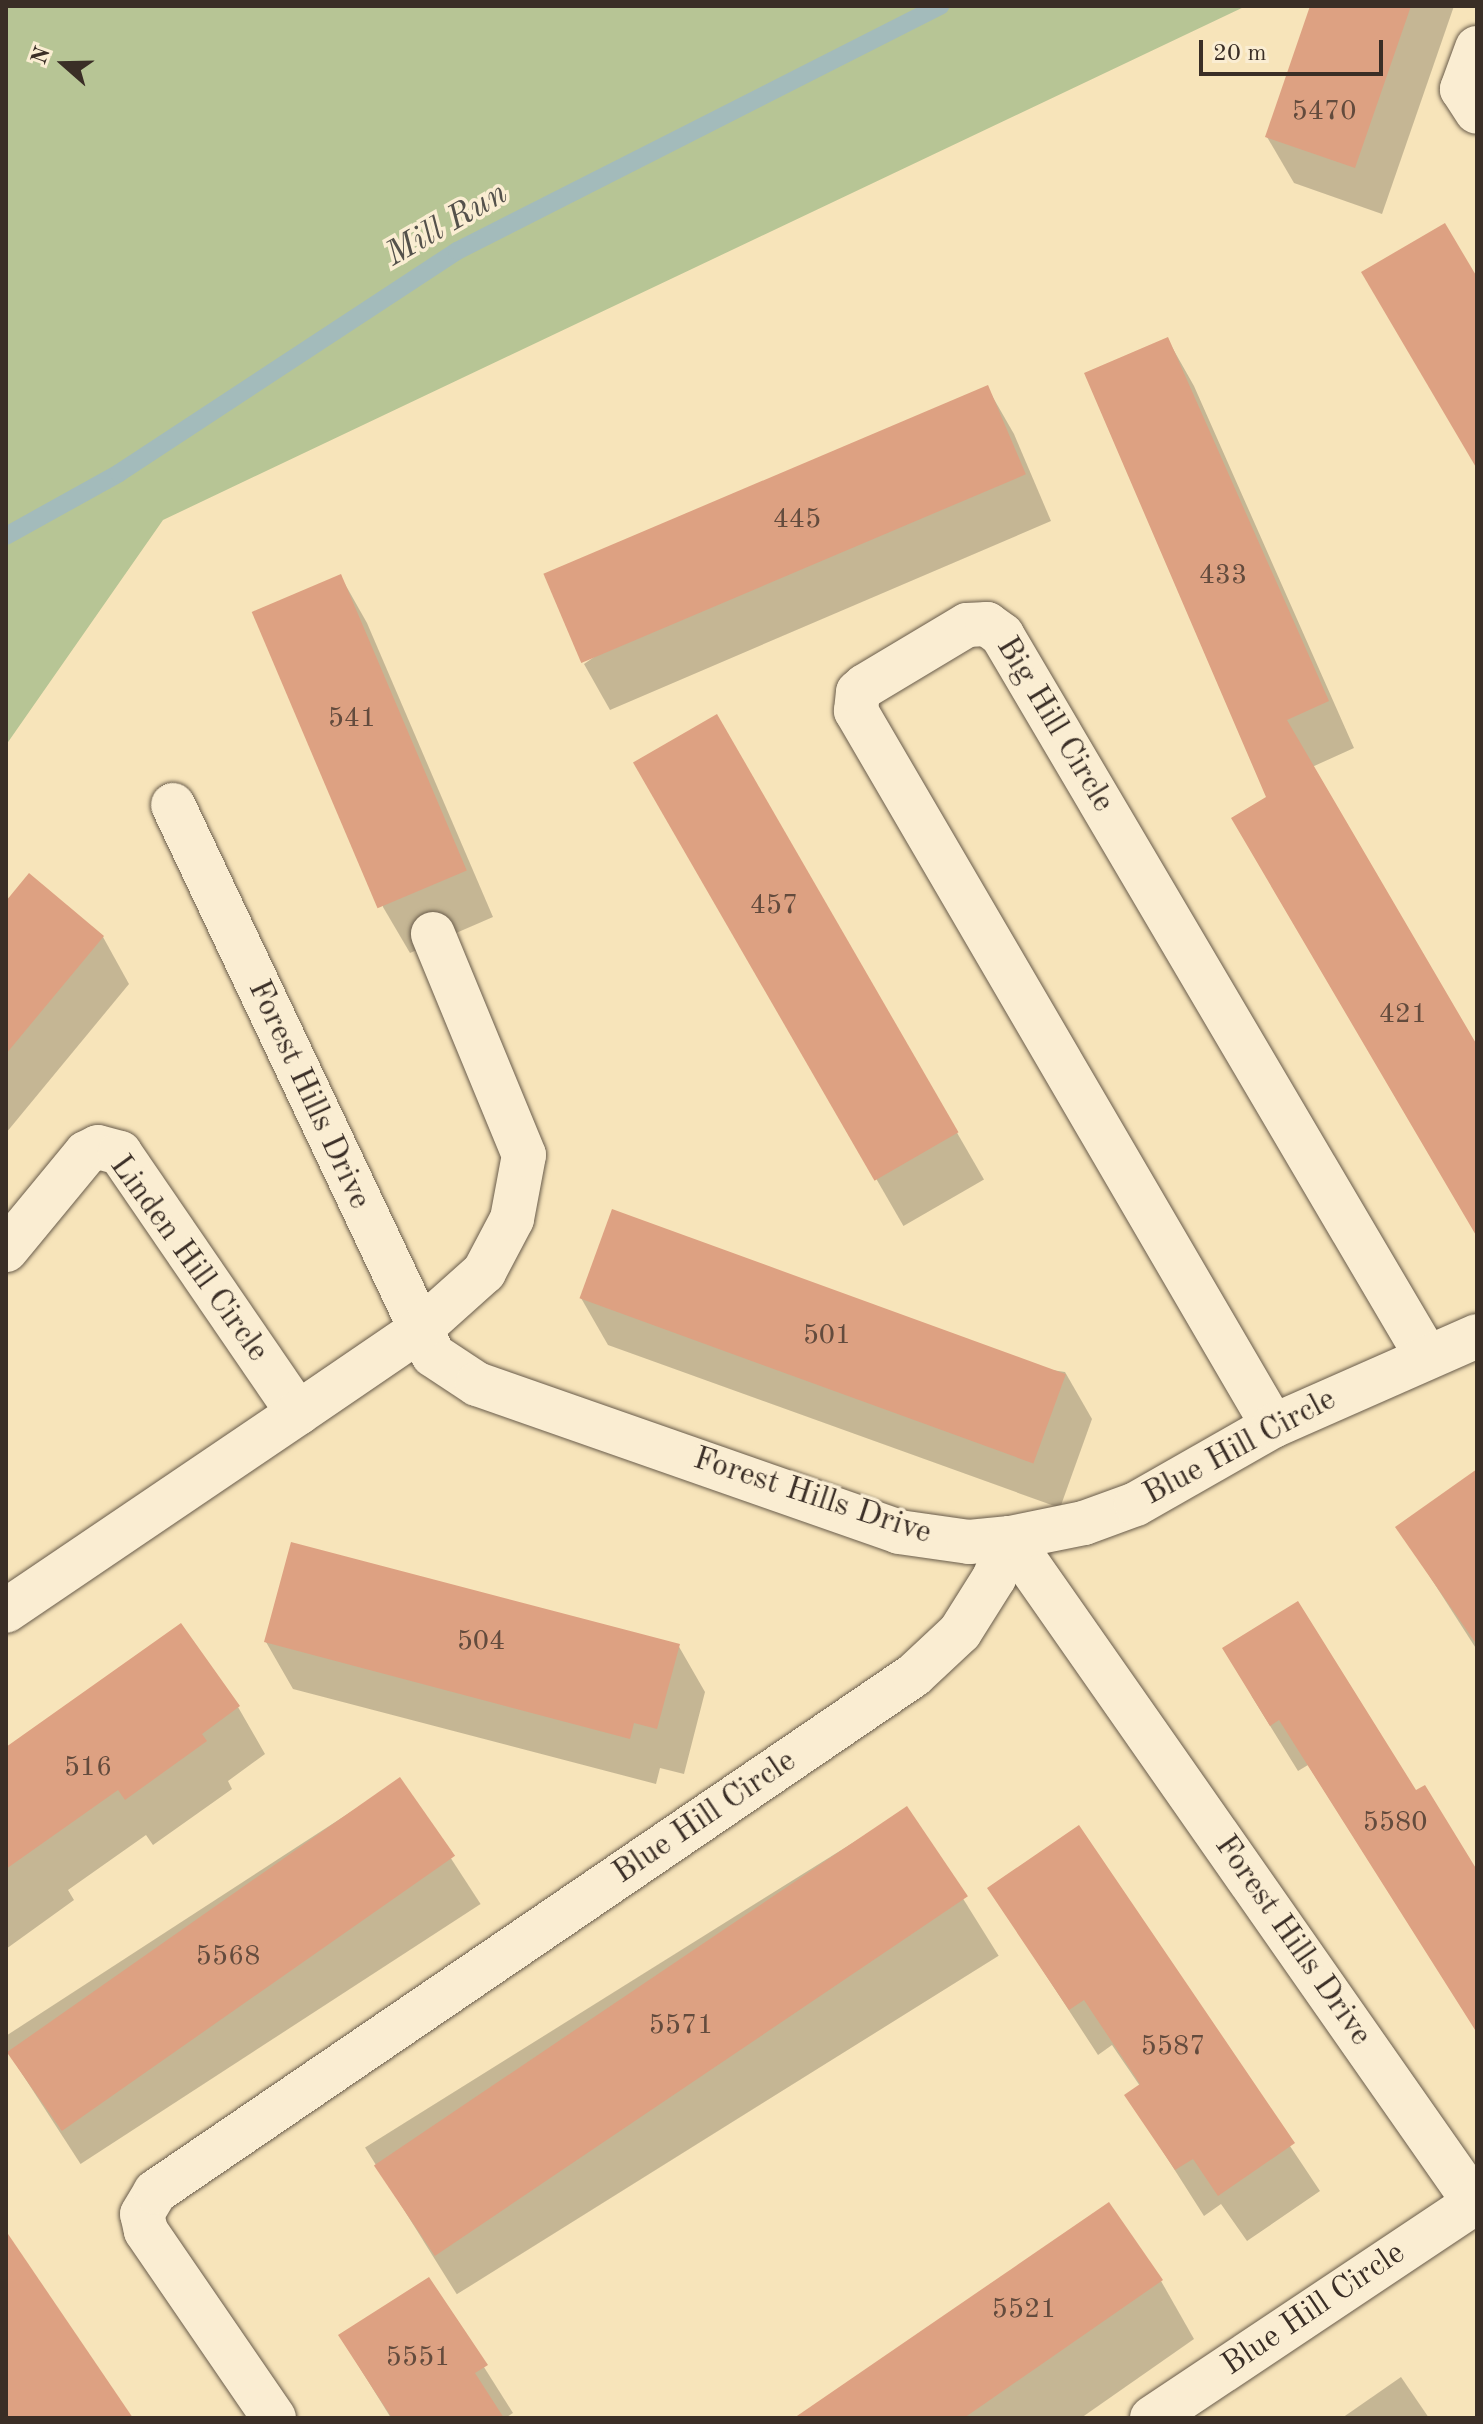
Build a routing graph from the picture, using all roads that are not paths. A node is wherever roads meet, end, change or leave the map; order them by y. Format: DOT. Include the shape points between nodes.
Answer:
graph roads {
  1 [pos="173,805"];
  2 [pos="433,934"];
  3 [pos="6,1250"];
  4 [pos="418,1331"];
  5 [pos="1477,1336"];
  6 [pos="1427,1357"];
  7 [pos="298,1413"];
  8 [pos="1273,1426"];
  9 [pos="1010,1538"];
  10 [pos="6,1611"];
  11 [pos="1476,2202"];
  12 [pos="274,2418"];
  13 [pos="1152,2418"];
  1 -- 4 [label="street, Forest Hills Drive"];
  2 -- 4 [label="street" via="524,1155 512,1219 484,1272"];
  3 -- 7 [label="street, Linden Hill Circle" via="86,1153 98,1147 120,1153"];
  4 -- 7 [label="street"];
  4 -- 9 [label="street, Forest Hills Drive" via="448,1368 507,1395 912,1536 969,1542"];
  5 -- 6 [label="street, Blue Hill Circle"];
  6 -- 8 [label="street, Blue Hill Circle"];
  6 -- 8 [label="street, Big Hill Circle" via="1002,635 987,624 967,625 865,686 858,692 856,711"];
  7 -- 10 [label="street"];
  8 -- 9 [label="street, Blue Hill Circle" via="1136,1504 1084,1523"];
  9 -- 11 [label="street, Forest Hills Drive"];
  9 -- 12 [label="street, Blue Hill Circle" via="994,1578 960,1632 914,1675 147,2201 142,2214 146,2231"];
  11 -- 13 [label="street, Blue Hill Circle"];
}
